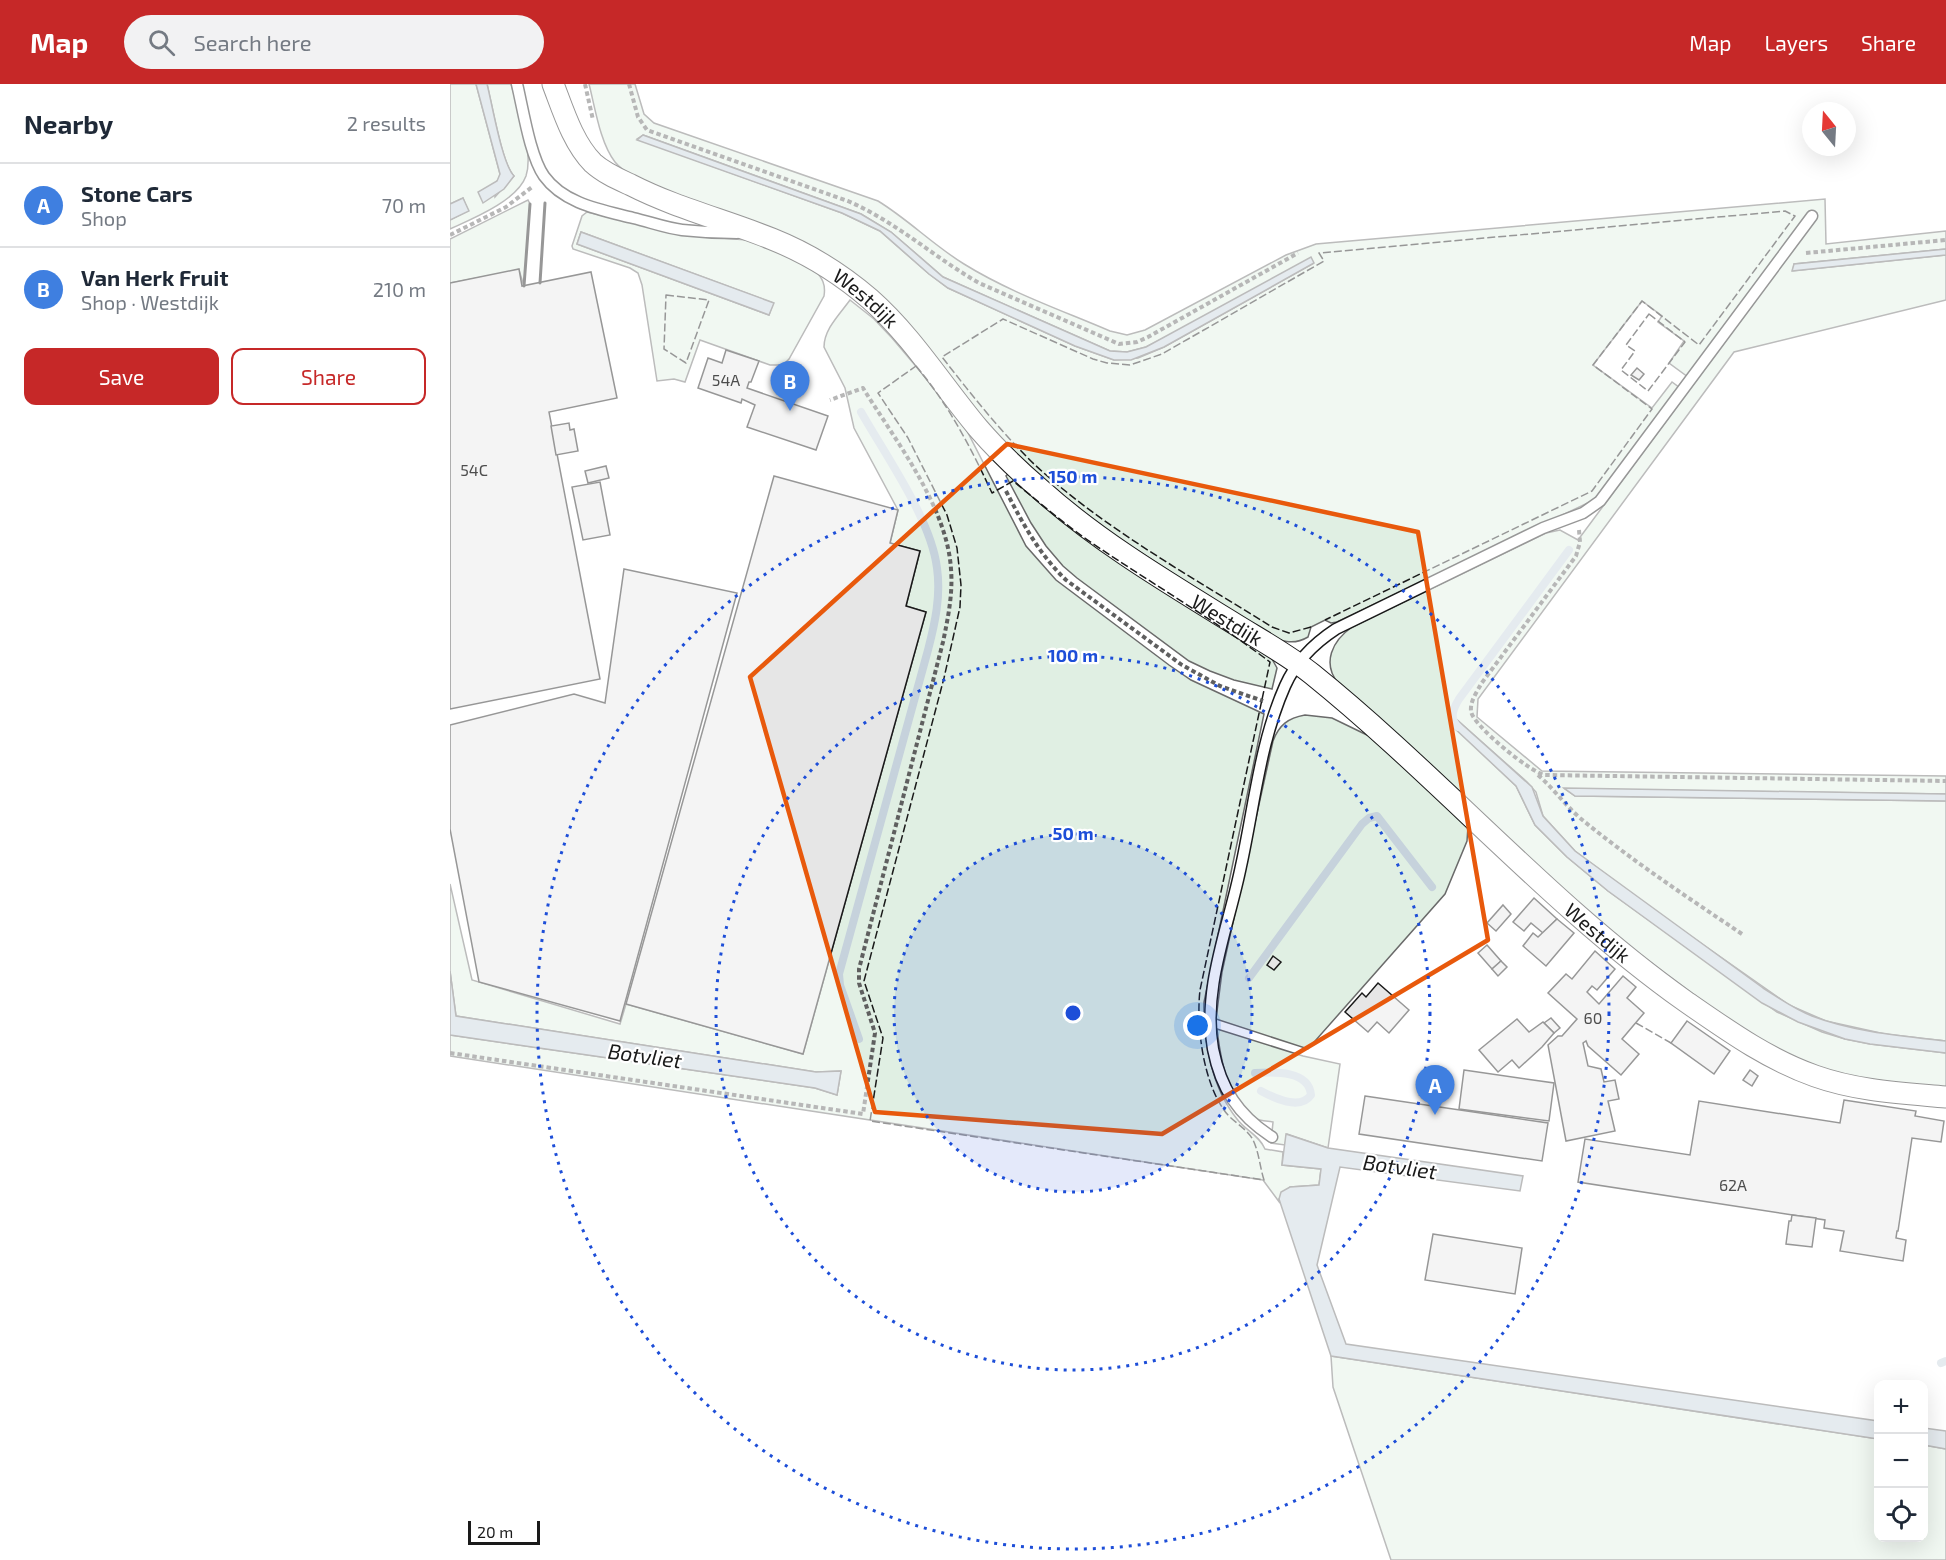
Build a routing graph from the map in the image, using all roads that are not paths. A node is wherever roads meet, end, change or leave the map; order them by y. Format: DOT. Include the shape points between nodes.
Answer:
graph roads {
  1 [pos="516,84"];
  2 [pos="554,84"];
  3 [pos="1812,216"];
  4 [pos="756,233"];
  5 [pos="1297,663"];
  6 [pos="1946,1097"];
  7 [pos="1272,1137"];
  1 -- 4 [label="lane" via="542,172 564,195 680,230"];
  2 -- 4 [label="street, Westdijk" via="578,141 596,165 675,205"];
  3 -- 5 [label="lane" via="1608,492 1592,507 1336,629"];
  4 -- 5 [label="street, Westdijk" via="823,266 869,299 905,335 997,448 1072,516"];
  5 -- 6 [label="street, Westdijk" via="1398,747 1507,853 1595,931 1744,1042 1789,1066 1840,1083"];
  5 -- 7 [label="lane" via="1267,739 1210,1011 1217,1063 1232,1100 1245,1117"];
}
